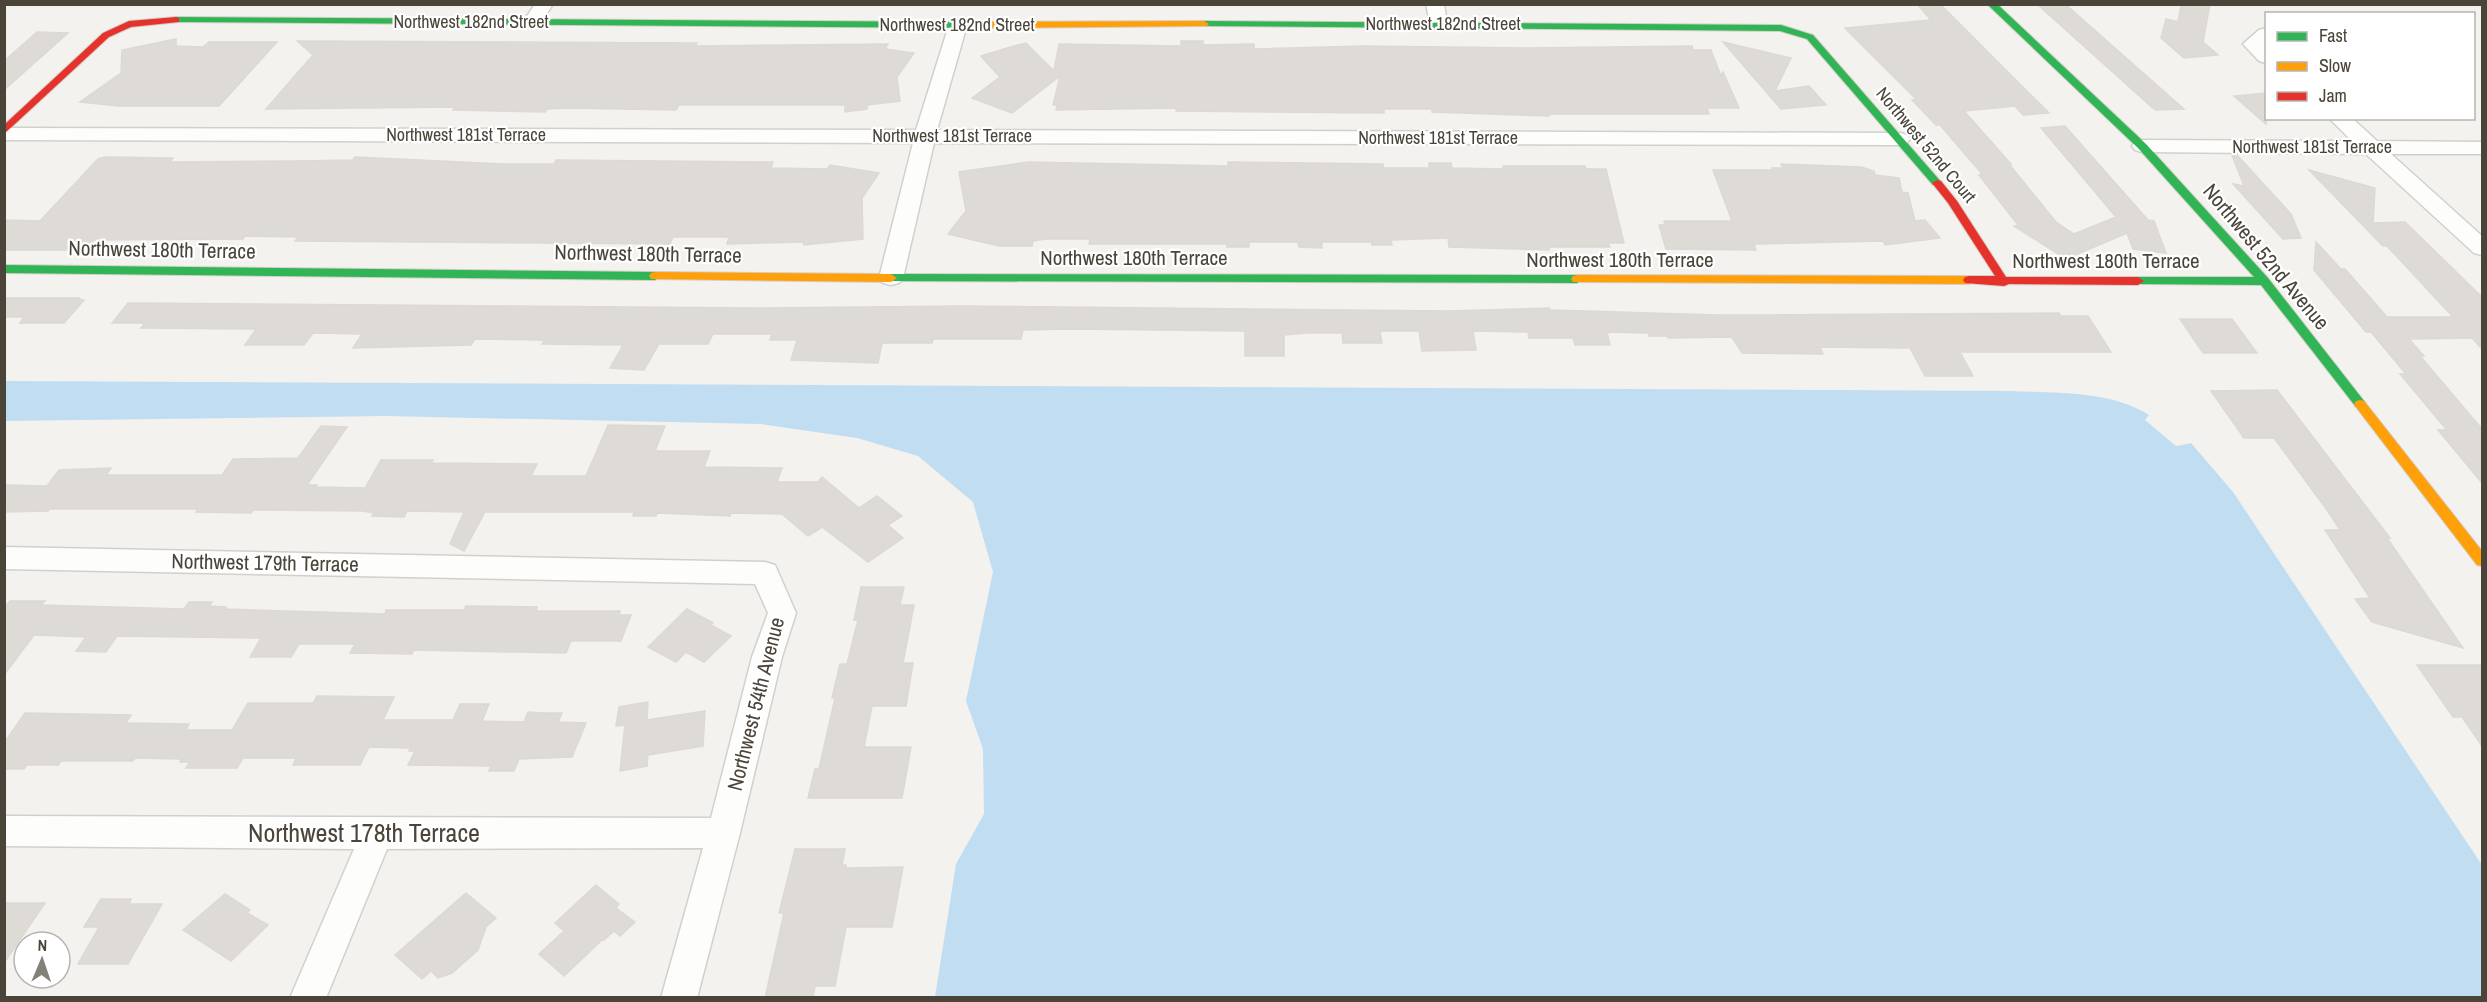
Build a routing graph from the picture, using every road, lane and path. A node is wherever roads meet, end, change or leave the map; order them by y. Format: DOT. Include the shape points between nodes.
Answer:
graph roads {
  1 [pos="544,4"];
  2 [pos="1435,4"];
  3 [pos="1991,4"];
  4 [pos="532,22"];
  5 [pos="1438,24"];
  6 [pos="958,25"];
  7 [pos="2265,35"];
  8 [pos="1810,37"];
  9 [pos="2265,56"];
  10 [pos="2341,120"];
  11 [pos="4,133"];
  12 [pos="925,136"];
  13 [pos="1900,139"];
  14 [pos="2142,146"];
  15 [pos="2374,147"];
  16 [pos="2482,148"];
  17 [pos="2482,248"];
  18 [pos="4,269"];
  19 [pos="891,278"];
  20 [pos="2264,281"];
  21 [pos="2004,282"];
  22 [pos="4,558"];
  23 [pos="2482,561"];
  24 [pos="526,567"];
  25 [pos="4,831"];
  26 [pos="724,833"];
  27 [pos="377,834"];
  28 [pos="308,998"];
  29 [pos="679,998"];
  1 -- 4 [label="street"];
  2 -- 5 [label="street"];
  3 -- 14 [label="street, Northwest 52nd Avenue"];
  4 -- 6 [label="street, Northwest 182nd Street"];
  4 -- 11 [label="street, Northwest 182nd Street" via="152,20 129,24 106,35"];
  5 -- 6 [label="street, Northwest 182nd Street"];
  5 -- 8 [label="street, Northwest 182nd Street" via="1756,27 1781,28"];
  6 -- 12 [label="street"];
  7 -- 9 [label="street" via="2252,44"];
  8 -- 13 [label="street, Northwest 52nd Court"];
  10 -- 15 [label="street"];
  11 -- 12 [label="street, Northwest 181st Terrace"];
  12 -- 13 [label="street, Northwest 181st Terrace"];
  12 -- 19 [label="street"];
  13 -- 21 [label="street, Northwest 52nd Court" via="1952,201"];
  14 -- 15 [label="street, Northwest 181st Terrace"];
  14 -- 20 [label="street, Northwest 52nd Avenue"];
  15 -- 16 [label="street, Northwest 181st Terrace"];
  15 -- 17 [label="street"];
  18 -- 19 [label="street, Northwest 180th Terrace"];
  19 -- 21 [label="street, Northwest 180th Terrace"];
  20 -- 21 [label="street, Northwest 180th Terrace"];
  20 -- 23 [label="street, Northwest 52nd Avenue"];
  22 -- 24 [label="street, Northwest 179th Terrace"];
  24 -- 26 [label="street, Northwest 54th Avenue" via="765,573 782,613 767,657"];
  25 -- 27 [label="street, Northwest 178th Terrace"];
  26 -- 27 [label="street, Northwest 178th Terrace"];
  26 -- 29 [label="street, Northwest 54th Avenue"];
  27 -- 28 [label="street"];
}
